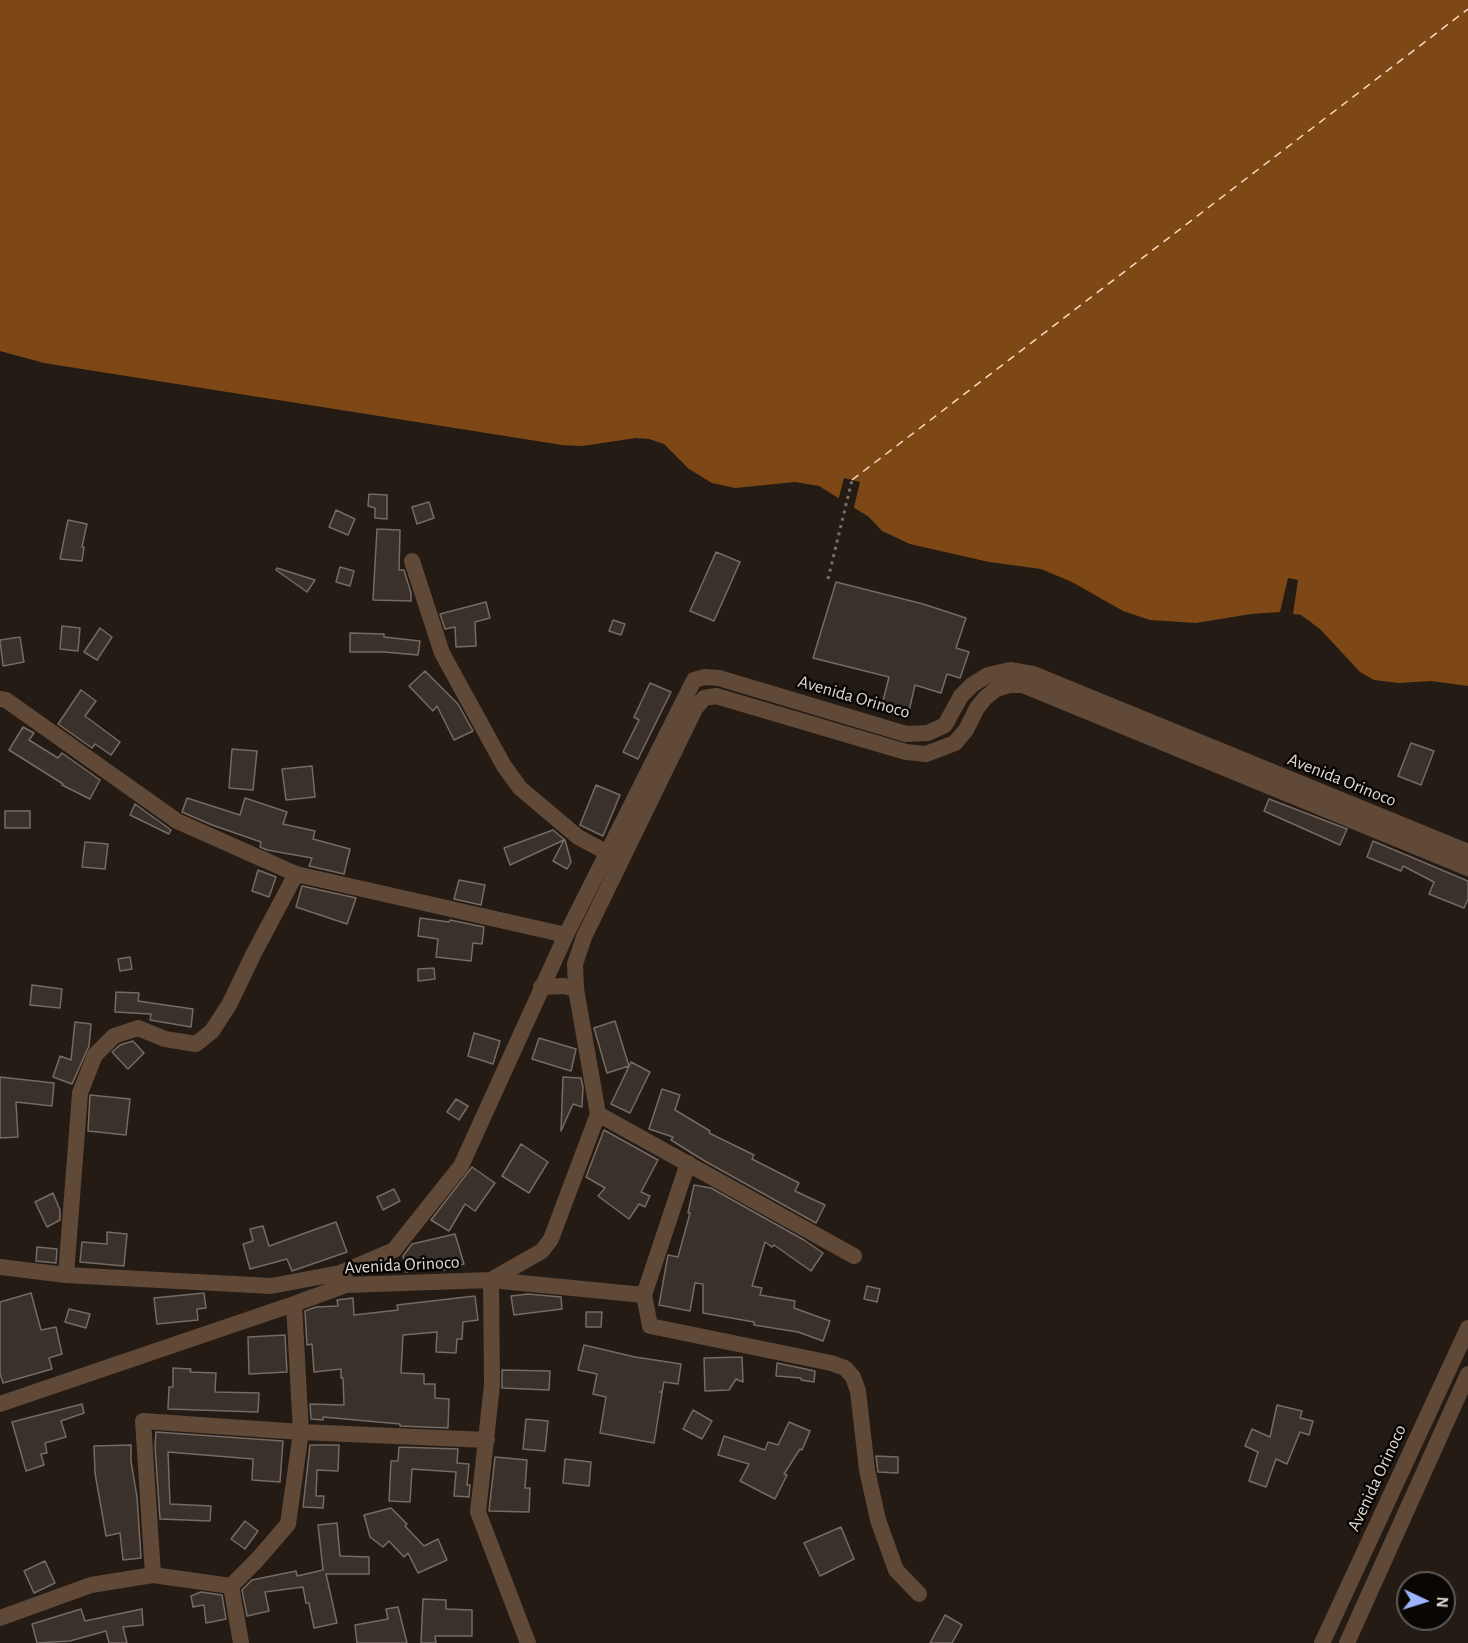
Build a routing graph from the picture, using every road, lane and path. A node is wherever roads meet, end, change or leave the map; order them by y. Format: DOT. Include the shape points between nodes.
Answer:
graph roads {
  1 [pos="852,480"];
  2 [pos="412,561"];
  3 [pos="828,579"];
  4 [pos="0,699"];
  5 [pos="1468,852"];
  6 [pos="608,853"];
  7 [pos="1468,868"];
  8 [pos="296,874"];
  9 [pos="566,935"];
  10 [pos="541,987"];
  11 [pos="576,989"];
  12 [pos="598,1114"];
  13 [pos="688,1163"];
  14 [pos="854,1256"];
  15 [pos="0,1267"];
  16 [pos="66,1275"];
  17 [pos="491,1280"];
  18 [pos="644,1295"];
  19 [pos="294,1304"];
  20 [pos="1468,1329"];
  21 [pos="1468,1374"];
  22 [pos="0,1404"];
  23 [pos="302,1432"];
  24 [pos="487,1440"];
  25 [pos="153,1575"];
  26 [pos="231,1586"];
  27 [pos="919,1594"];
  28 [pos="0,1618"];
  29 [pos="241,1643"];
  30 [pos="528,1643"];
  31 [pos="1322,1643"];
  32 [pos="1347,1643"];
  1 -- 3 [label="path"];
  2 -- 6 [label="street" via="442,653 504,766 520,788 578,837"];
  4 -- 8 [label="street" via="177,821"];
  5 -- 6 [label="street, Avenida Orinoco" via="1044,678 1010,670 988,675 972,685 945,725 928,733 906,734 719,678 694,680"];
  6 -- 9 [label="street, Avenida Orinoco"];
  7 -- 11 [label="street, Avenida Orinoco" via="1023,685 1009,684 996,689 977,708 955,743 926,754 906,752 716,696 704,698 695,710 584,937 575,964"];
  8 -- 9 [label="street"];
  8 -- 16 [label="street" via="212,1031 196,1044 165,1040 138,1028 114,1036 95,1055 80,1093"];
  9 -- 10 [label="street, Avenida Orinoco"];
  10 -- 11 [label="street"];
  10 -- 16 [label="street, Avenida Orinoco" via="461,1166 394,1250 340,1273 271,1286"];
  11 -- 12 [label="street, Avenida Orinoco"];
  12 -- 13 [label="street"];
  12 -- 17 [label="street, Avenida Orinoco" via="551,1239 543,1251"];
  13 -- 14 [label="street"];
  13 -- 18 [label="street"];
  15 -- 16 [label="street, Avenida Orinoco"];
  17 -- 18 [label="street"];
  17 -- 19 [label="street, Avenida Orinoco" via="346,1285"];
  17 -- 24 [label="street" via="492,1385"];
  18 -- 27 [label="street" via="650,1326 845,1368 858,1391 867,1470 878,1520 896,1570"];
  19 -- 22 [label="street, Avenida Orinoco"];
  19 -- 23 [label="street"];
  20 -- 31 [label="street, Avenida Orinoco"];
  21 -- 32 [label="street"];
  23 -- 24 [label="street"];
  23 -- 25 [label="street" via="142,1421"];
  23 -- 26 [label="street" via="288,1524"];
  24 -- 30 [label="street" via="478,1512"];
  25 -- 26 [label="street"];
  25 -- 28 [label="street" via="91,1585"];
  26 -- 29 [label="street"];
}
